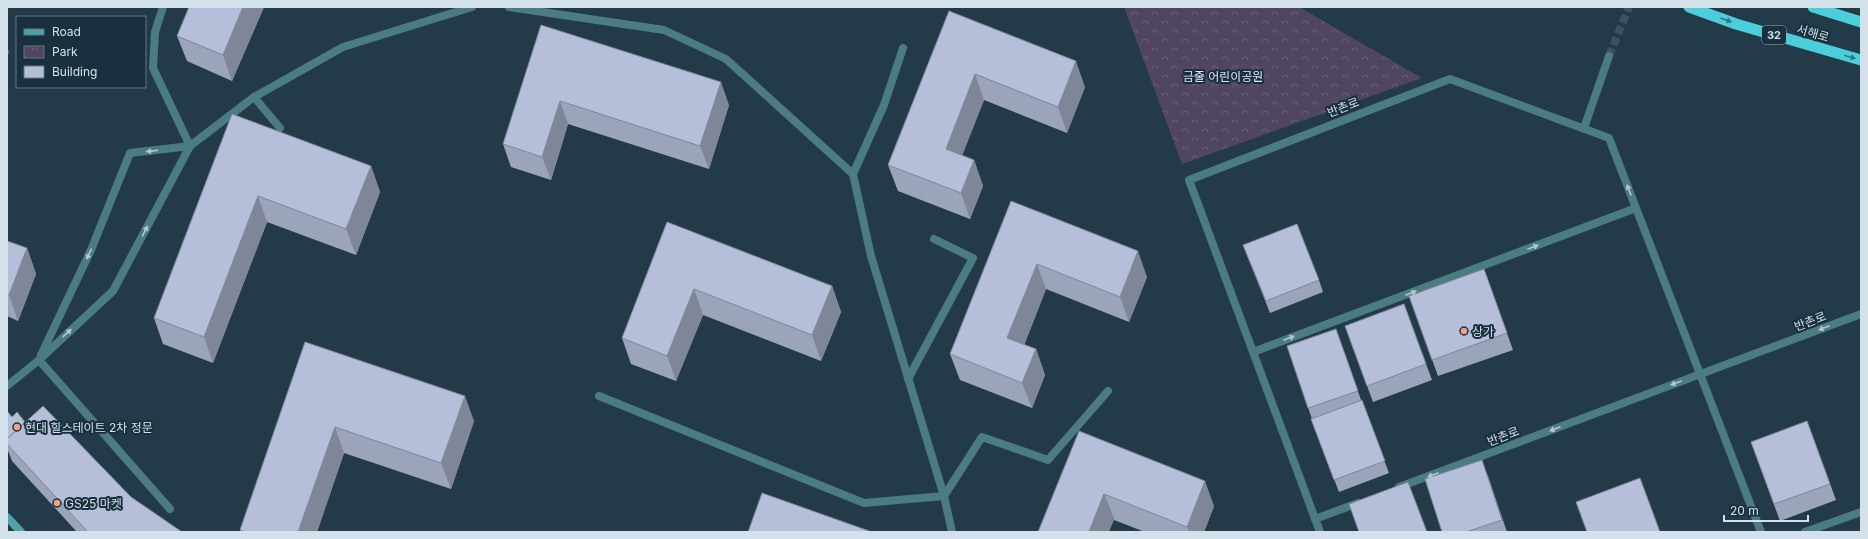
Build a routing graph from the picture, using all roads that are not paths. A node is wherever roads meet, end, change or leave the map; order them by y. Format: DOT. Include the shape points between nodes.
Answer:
graph roads {
  1 [pos="163,7"];
  2 [pos="472,7"];
  3 [pos="509,7"];
  4 [pos="1689,7"];
  5 [pos="1813,7"];
  6 [pos="1861,22"];
  7 [pos="903,48"];
  8 [pos="1609,56"];
  9 [pos="1861,60"];
  10 [pos="254,98"];
  11 [pos="280,128"];
  12 [pos="1584,128"];
  13 [pos="190,146"];
  14 [pos="853,174"];
  15 [pos="1636,208"];
  16 [pos="934,238"];
  17 [pos="1861,314"];
  18 [pos="1253,352"];
  19 [pos="39,360"];
  20 [pos="1700,375"];
  21 [pos="908,379"];
  22 [pos="7,386"];
  23 [pos="1108,391"];
  24 [pos="599,396"];
  25 [pos="1390,491"];
  26 [pos="944,496"];
  27 [pos="1368,499"];
  28 [pos="170,509"];
  29 [pos="1861,512"];
  30 [pos="7,517"];
  31 [pos="1315,519"];
  32 [pos="21,532"];
  33 [pos="952,532"];
  34 [pos="1320,532"];
  35 [pos="1761,532"];
  36 [pos="1805,532"];
  1 -- 13 [label="street" via="155,32 153,68"];
  2 -- 10 [label="street" via="343,47"];
  3 -- 14 [label="street" via="664,30 726,59"];
  4 -- 9 [label="highway, 서해로 / 32, one-way" via="1736,24"];
  5 -- 6 [label="highway, 서해로"];
  7 -- 14 [label="street" via="884,105"];
  8 -- 12 [label="street"];
  10 -- 11 [label="street"];
  10 -- 13 [label="street"];
  15 -- 12 [label="street, 반촌로, one-way" via="1609,138"];
  12 -- 18 [label="street, 반촌로" via="1450,79 1189,180"];
  19 -- 13 [label="street, one-way" via="113,291"];
  13 -- 19 [label="street, one-way" via="130,153 91,250"];
  14 -- 21 [label="street" via="871,256"];
  18 -- 15 [label="street, one-way"];
  15 -- 20 [label="street, 반촌로"];
  16 -- 21 [label="street" via="973,258"];
  17 -- 20 [label="street, 반촌로, one-way"];
  18 -- 31 [label="street, 반촌로"];
  19 -- 22 [label="street"];
  19 -- 28 [label="street"];
  20 -- 25 [label="street, 반촌로, one-way"];
  20 -- 35 [label="street, 반촌로"];
  21 -- 26 [label="street"];
  23 -- 26 [label="street" via="1048,460 982,437"];
  24 -- 26 [label="street" via="864,503"];
  26 -- 33 [label="street"];
  27 -- 31 [label="street"];
  29 -- 36 [label="street"];
  30 -- 32 [label="main road"];
  31 -- 34 [label="street, 반촌로"];
}
